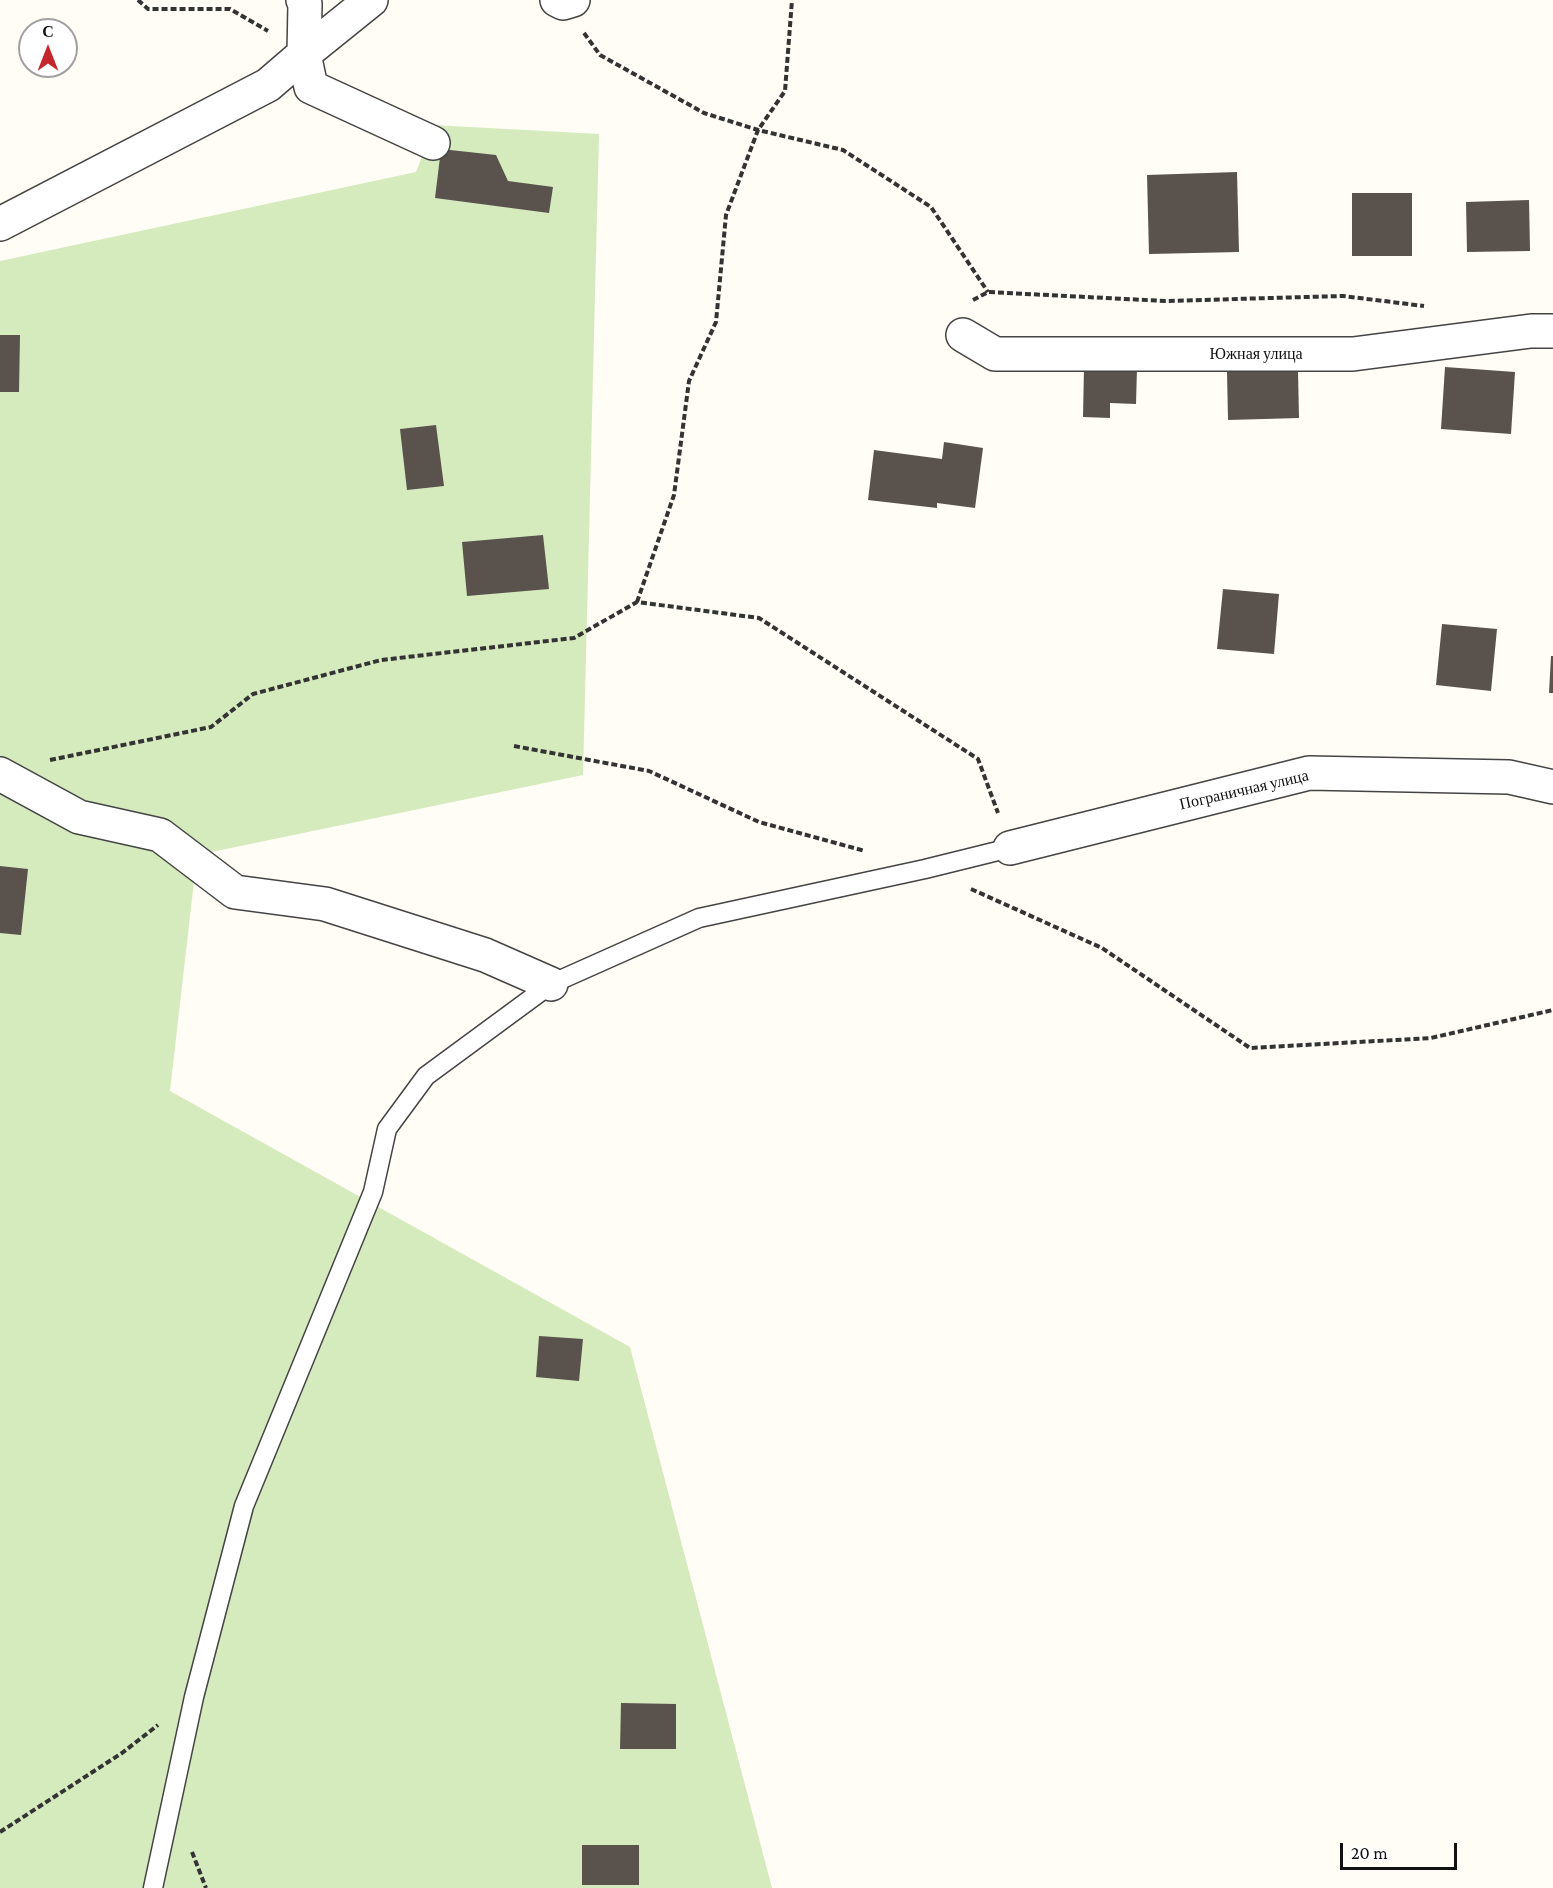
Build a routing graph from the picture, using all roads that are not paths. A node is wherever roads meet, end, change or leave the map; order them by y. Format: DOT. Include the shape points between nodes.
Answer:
graph roads {
  1 [pos="303,0"];
  2 [pos="371,0"];
  3 [pos="304,54"];
  4 [pos="432,143"];
  5 [pos="0,224"];
  6 [pos="1553,331"];
  7 [pos="963,335"];
  8 [pos="0,774"];
  9 [pos="1553,787"];
  10 [pos="1010,848"];
  11 [pos="551,984"];
  12 [pos="153,1888"];
  1 -- 3 [label="street"];
  2 -- 3 [label="street"];
  3 -- 4 [label="street" via="311,87"];
  3 -- 5 [label="street" via="268,85"];
  6 -- 7 [label="street, Южная улица" via="1353,354 995,354"];
  8 -- 11 [label="street" via="79,817 160,835 236,892 325,904 485,955"];
  9 -- 10 [label="street, Пограничная улица" via="1509,777 1309,773"];
  10 -- 11 [label="lane" via="699,918"];
  11 -- 12 [label="lane" via="426,1076 387,1129 373,1192 244,1506 194,1697"];
}
